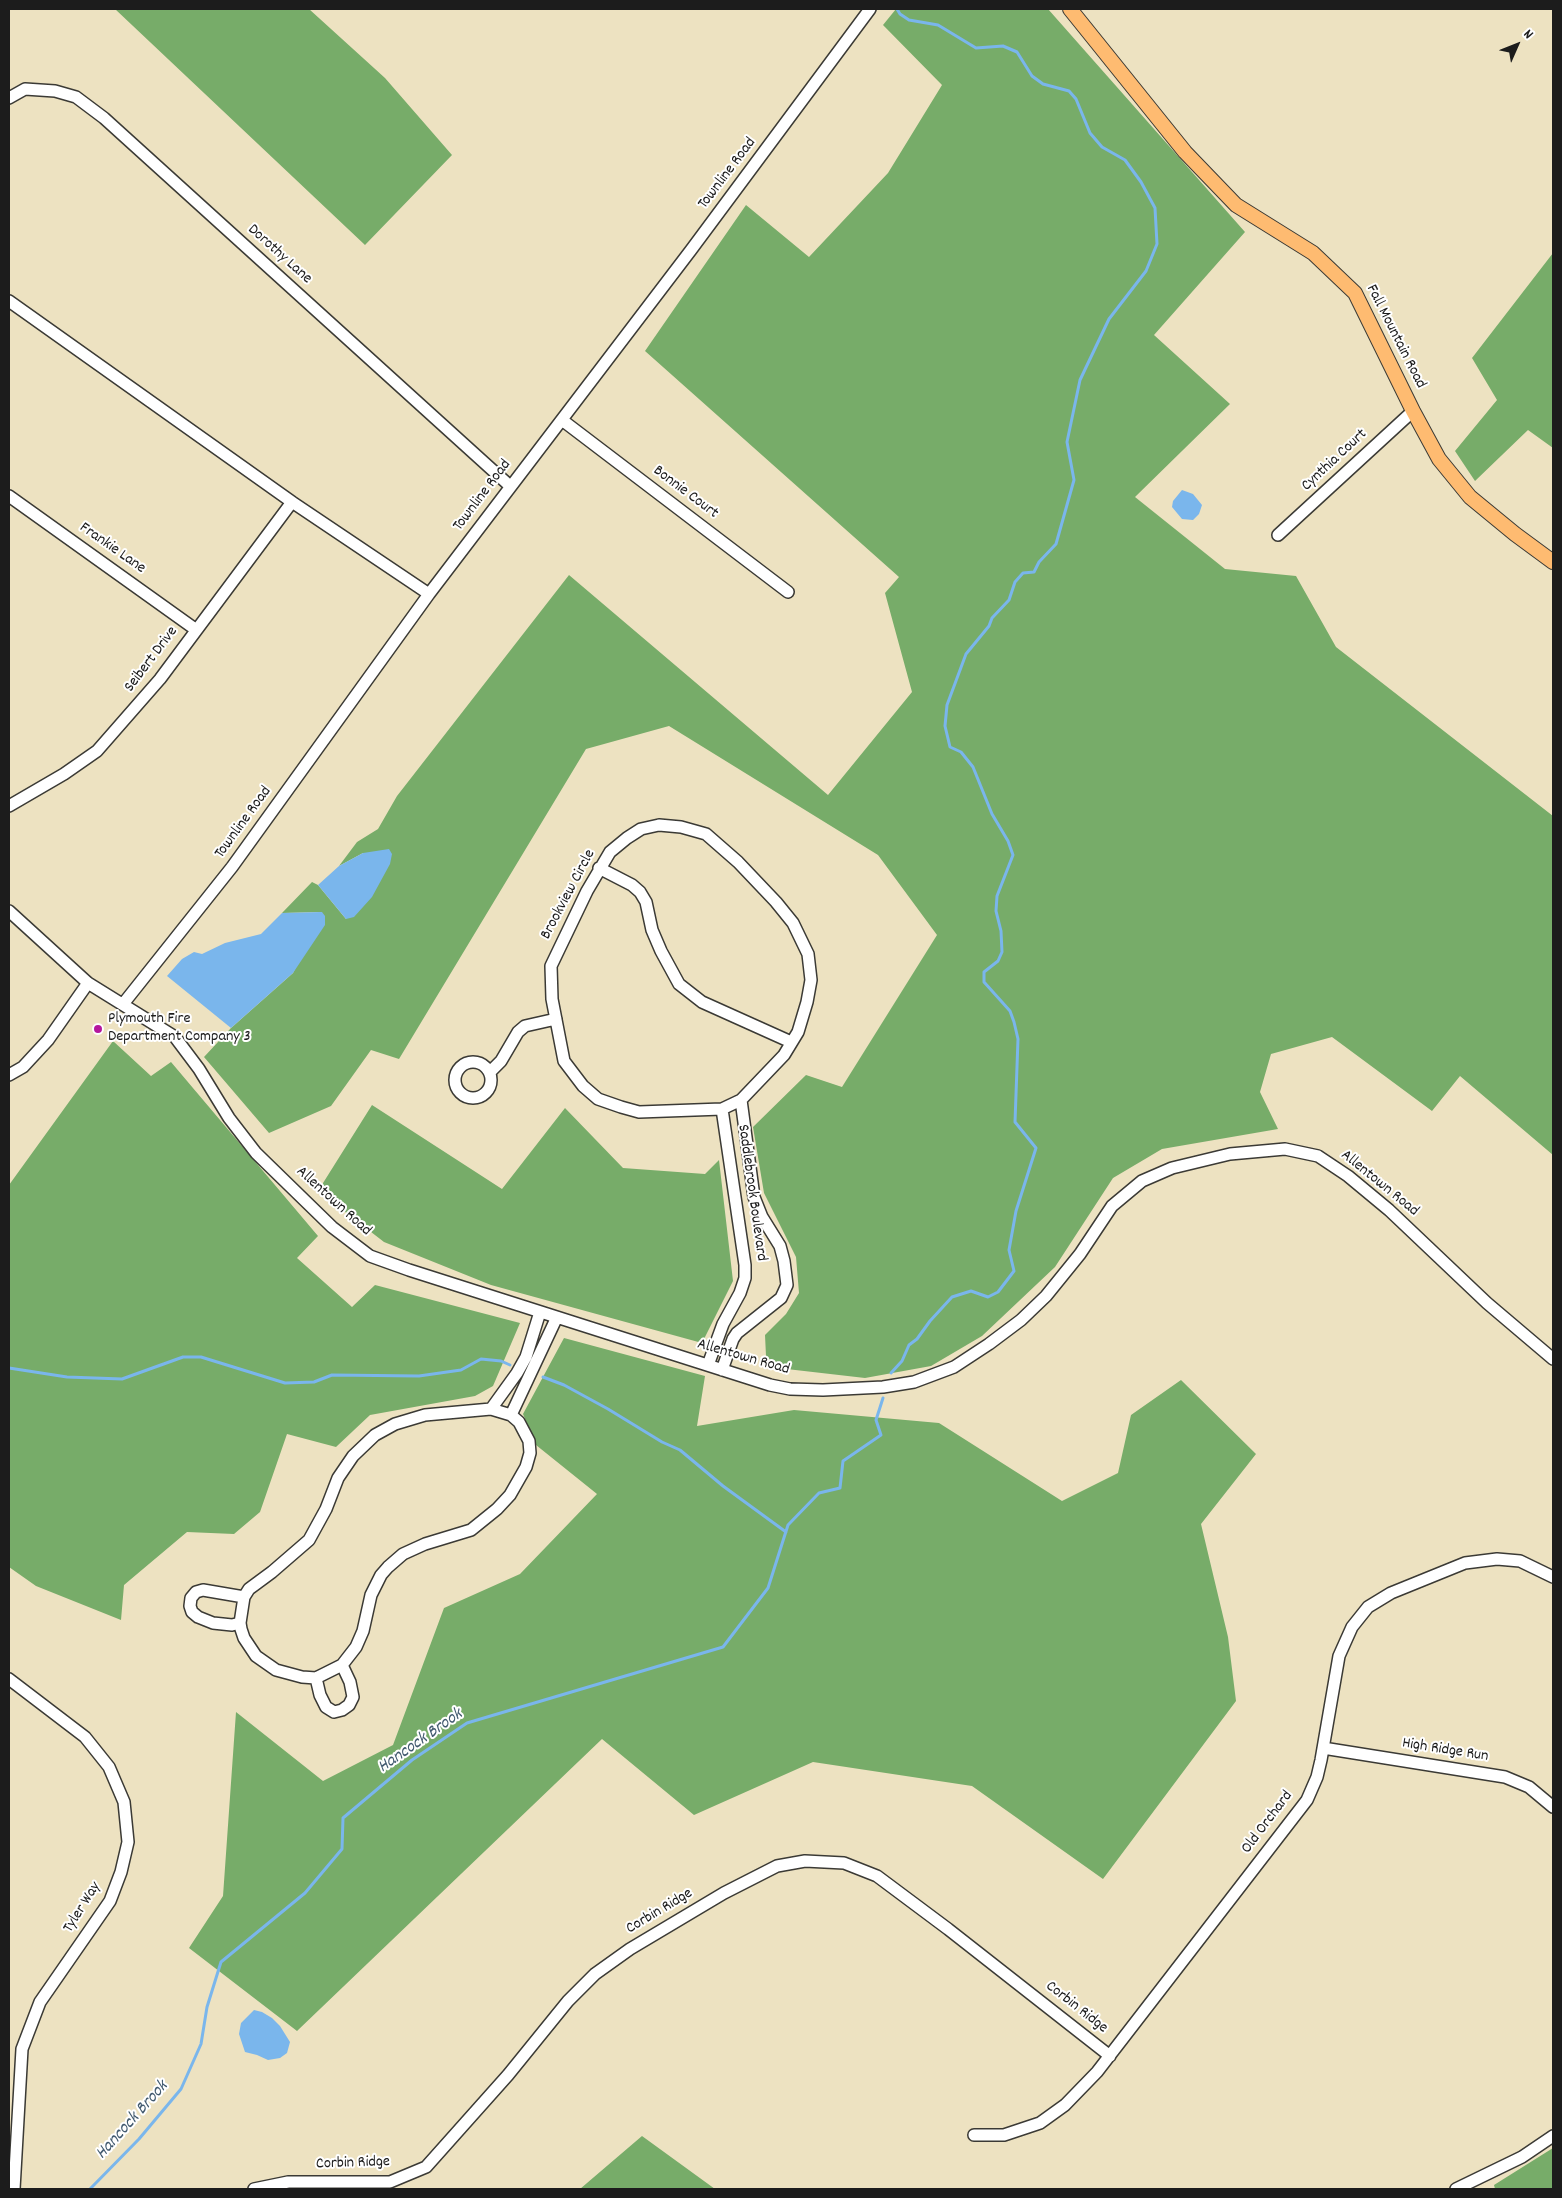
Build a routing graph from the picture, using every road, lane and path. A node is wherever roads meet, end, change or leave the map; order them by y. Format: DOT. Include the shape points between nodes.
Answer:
graph roads {
  1 [pos="870,9"];
  2 [pos="1070,9"];
  3 [pos="9,98"];
  4 [pos="9,301"];
  5 [pos="1413,411"];
  6 [pos="562,420"];
  7 [pos="510,486"];
  8 [pos="9,496"];
  9 [pos="292,502"];
  10 [pos="1278,535"];
  11 [pos="1553,562"];
  12 [pos="788,592"];
  13 [pos="429,594"];
  14 [pos="196,629"];
  15 [pos="9,806"];
  16 [pos="599,868"];
  17 [pos="9,911"];
  18 [pos="88,983"];
  19 [pos="123,1004"];
  20 [pos="556,1019"];
  21 [pos="791,1042"];
  22 [pos="490,1072"];
  23 [pos="9,1075"];
  24 [pos="740,1100"];
  25 [pos="722,1109"];
  26 [pos="540,1312"];
  27 [pos="558,1317"];
  28 [pos="1553,1359"];
  29 [pos="708,1365"];
  30 [pos="722,1370"];
  31 [pos="491,1409"];
  32 [pos="511,1415"];
  33 [pos="1553,1577"];
  34 [pos="244,1597"];
  35 [pos="240,1623"];
  36 [pos="342,1665"];
  37 [pos="316,1678"];
  38 [pos="11,1686"];
  39 [pos="1323,1748"];
  40 [pos="1553,1807"];
  41 [pos="1110,2056"];
  42 [pos="974,2135"];
  43 [pos="1553,2136"];
  44 [pos="14,2189"];
  45 [pos="254,2189"];
  46 [pos="1456,2189"];
  1 -- 6 [label="street, Townline Road"];
  2 -- 5 [label="main road, Fall Mountain Road" via="1185,152 1236,205 1313,253 1355,294"];
  3 -- 7 [label="street, Dorothy Lane" via="26,89 55,91 76,97 97,113"];
  4 -- 9 [label="street"];
  5 -- 10 [label="street, Cynthia Court"];
  5 -- 11 [label="main road, Fall Mountain Road" via="1440,459 1461,487"];
  6 -- 7 [label="street, Townline Road"];
  6 -- 12 [label="street, Bonnie Court"];
  7 -- 13 [label="street, Townline Road"];
  8 -- 14 [label="street, Frankie Lane"];
  9 -- 13 [label="street"];
  9 -- 14 [label="street, Seibert Drive"];
  13 -- 19 [label="street, Townline Road" via="232,867"];
  14 -- 15 [label="street, Seibert Drive" via="154,686 97,751"];
  16 -- 20 [label="street, Brookview Circle" via="551,966"];
  16 -- 21 [label="street" via="640,892 646,902 652,930 679,984 702,1002"];
  16 -- 21 [label="street, Brookview Circle" via="610,852 627,838 641,829 659,824 706,834 738,862 793,923 808,954 811,980 807,1002 798,1032"];
  17 -- 18 [label="street, Allentown Road"];
  18 -- 19 [label="street, Allentown Road"];
  18 -- 23 [label="street" via="48,1040 23,1067"];
  19 -- 26 [label="street, Allentown Road" via="174,1037 256,1153 332,1227 370,1256"];
  20 -- 22 [label="street" via="525,1026"];
  20 -- 25 [label="street, Brookview Circle" via="564,1061 582,1086 598,1098 639,1112"];
  21 -- 24 [label="street, Brookview Circle" via="784,1055"];
  24 -- 25 [label="street, Brookview Circle"];
  24 -- 30 [label="street, Saddlebrook Boulevard" via="754,1197 780,1246 786,1285 780,1298 733,1338"];
  25 -- 29 [label="street, Saddlebrook Boulevard" via="745,1266 740,1293 723,1324"];
  26 -- 27 [label="street, Allentown Road"];
  26 -- 31 [label="street" via="526,1357"];
  27 -- 29 [label="street, Allentown Road"];
  27 -- 32 [label="street"];
  28 -- 30 [label="street, Allentown Road" via="1348,1176 1318,1156 1285,1149 1230,1154 1172,1168 1142,1181 1112,1206 1080,1254 1046,1296 1021,1320 954,1367 936,1375 914,1382 823,1390 770,1385"];
  29 -- 30 [label="street, Allentown Road"];
  31 -- 32 [label="street"];
  31 -- 34 [label="street" via="425,1415 375,1434 353,1456 338,1478 309,1540 248,1589"];
  32 -- 36 [label="street" via="525,1430 530,1453 526,1468 510,1495 471,1530 425,1544 403,1554 388,1567 371,1595 356,1647"];
  33 -- 39 [label="street, Old Orchard" via="1520,1561 1496,1559 1465,1563 1391,1593 1368,1607 1352,1628 1338,1656"];
  34 -- 35 [label="street"];
  34 -- 35 [label="street" via="202,1590 191,1598 192,1612 198,1618 232,1626"];
  35 -- 37 [label="street" via="244,1638 256,1656 276,1670"];
  36 -- 37 [label="street"];
  36 -- 37 [label="street" via="353,1697 342,1710 334,1712 326,1707"];
  38 -- 44 [label="street, Tyler Way" via="85,1737 109,1767 124,1802 128,1842 110,1901 40,2002 22,2049"];
  39 -- 40 [label="street, High Ridge Run" via="1505,1777 1529,1787"];
  39 -- 41 [label="street, Old Orchard" via="1317,1777 1307,1800"];
  41 -- 42 [label="street, Old Orchard" via="1065,2105 1040,2123 1004,2135"];
  41 -- 45 [label="street, Corbin Ridge" via="878,1876 844,1863 806,1861 777,1866 724,1893 630,1949 595,1974 568,2001 508,2075 426,2167 390,2182 288,2182"];
  43 -- 46 [label="street" via="1522,2158"];
}
